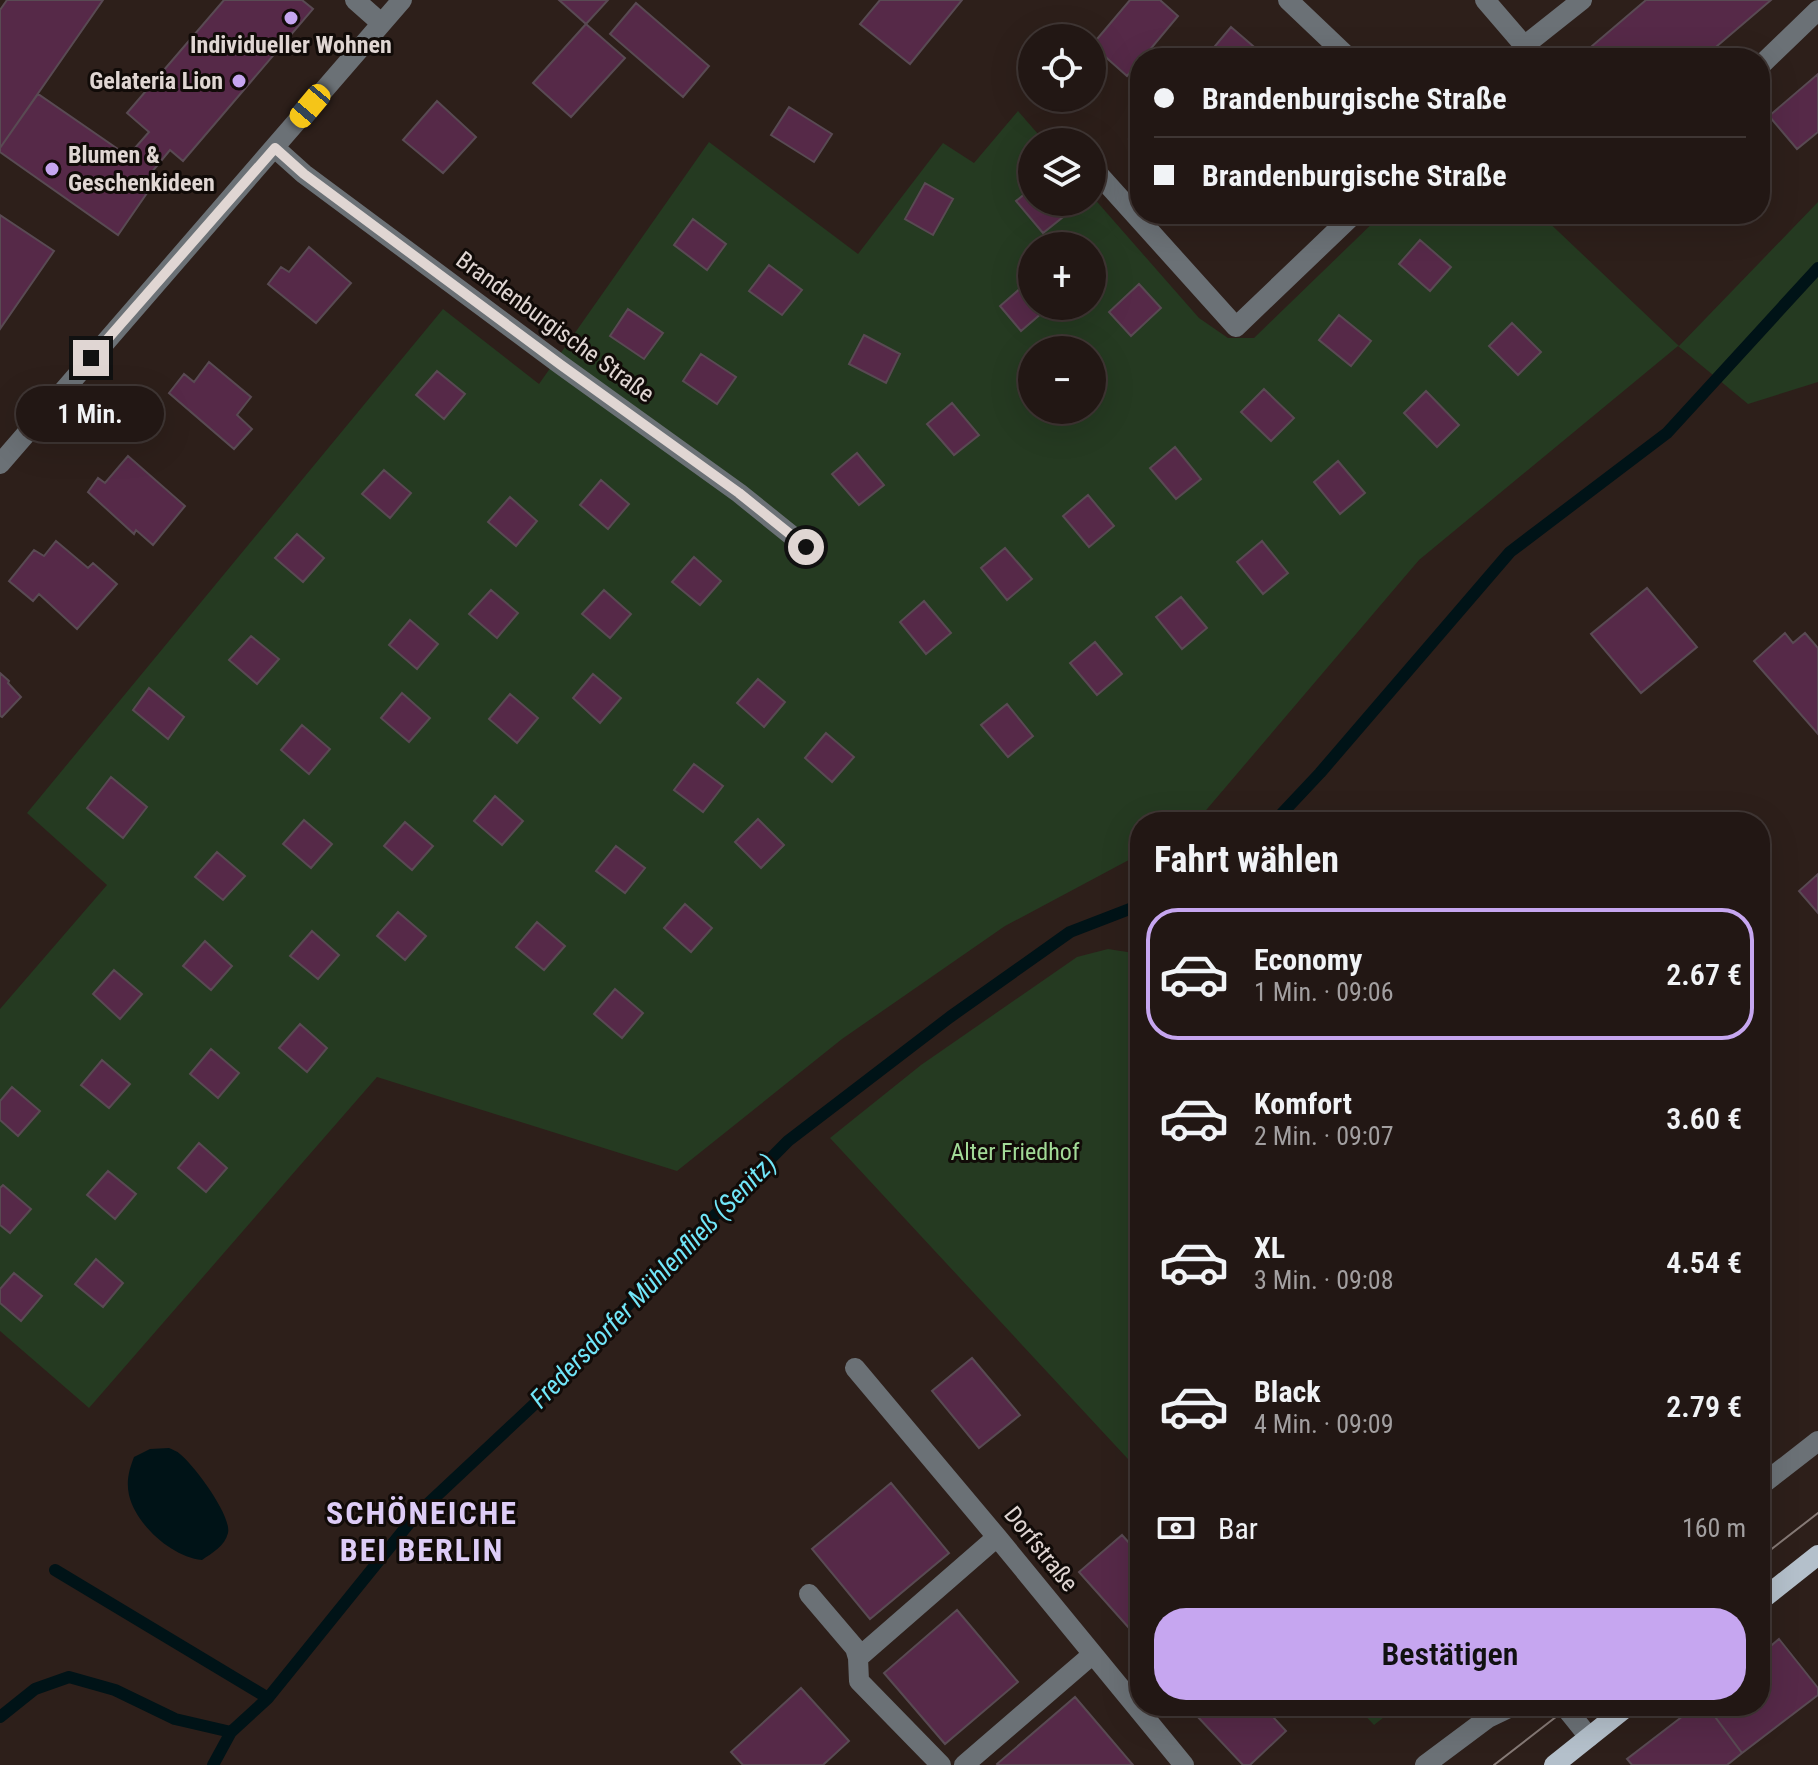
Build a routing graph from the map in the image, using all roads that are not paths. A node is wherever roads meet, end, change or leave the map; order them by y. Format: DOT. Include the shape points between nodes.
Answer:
graph roads {
  1 [pos="355,0"];
  2 [pos="402,0"];
  3 [pos="1288,0"];
  4 [pos="1485,0"];
  5 [pos="1582,0"];
  6 [pos="1818,10"];
  7 [pos="381,23"];
  8 [pos="1338,48"];
  9 [pos="1527,48"];
  10 [pos="1534,48"];
  11 [pos="1770,56"];
  12 [pos="275,148"];
  13 [pos="1106,183"];
  14 [pos="1130,209"];
  15 [pos="1143,224"];
  16 [pos="1344,224"];
  17 [pos="0,464"];
  18 [pos="806,547"];
  19 [pos="855,1368"];
  20 [pos="1818,1441"];
  21 [pos="1770,1478"];
  22 [pos="997,1537"];
  23 [pos="1818,1555"];
  24 [pos="1770,1593"];
  25 [pos="809,1594"];
  26 [pos="1093,1654"];
  27 [pos="858,1658"];
  28 [pos="1130,1699"];
  29 [pos="1144,1716"];
  30 [pos="1492,1716"];
  31 [pos="1572,1716"];
  32 [pos="1615,1716"];
  33 [pos="1589,1737"];
  34 [pos="941,1765"];
  35 [pos="964,1765"];
  36 [pos="1184,1765"];
  37 [pos="1425,1765"];
  38 [pos="1554,1765"];
  1 -- 7 [label="street"];
  2 -- 7 [label="street"];
  3 -- 8 [label="street"];
  4 -- 9 [label="street"];
  5 -- 10 [label="street"];
  6 -- 11 [label="street"];
  7 -- 12 [label="street"];
  12 -- 17 [label="street"];
  12 -- 18 [label="street, Brandenburgische Straße"];
  13 -- 14 [label="street"];
  15 -- 16 [label="street" via="1236,327"];
  19 -- 22 [label="street, Dorfstraße"];
  20 -- 21 [label="street"];
  22 -- 26 [label="street, Dorfstraße"];
  22 -- 27 [label="street"];
  23 -- 24 [label="main road"];
  25 -- 27 [label="street"];
  26 -- 28 [label="street, Dorfstraße"];
  26 -- 35 [label="street"];
  27 -- 34 [label="street" via="859,1681"];
  29 -- 36 [label="street, Dorfstraße"];
  30 -- 37 [label="street"];
  31 -- 33 [label="street"];
  32 -- 33 [label="main road"];
  33 -- 38 [label="main road"];
}
